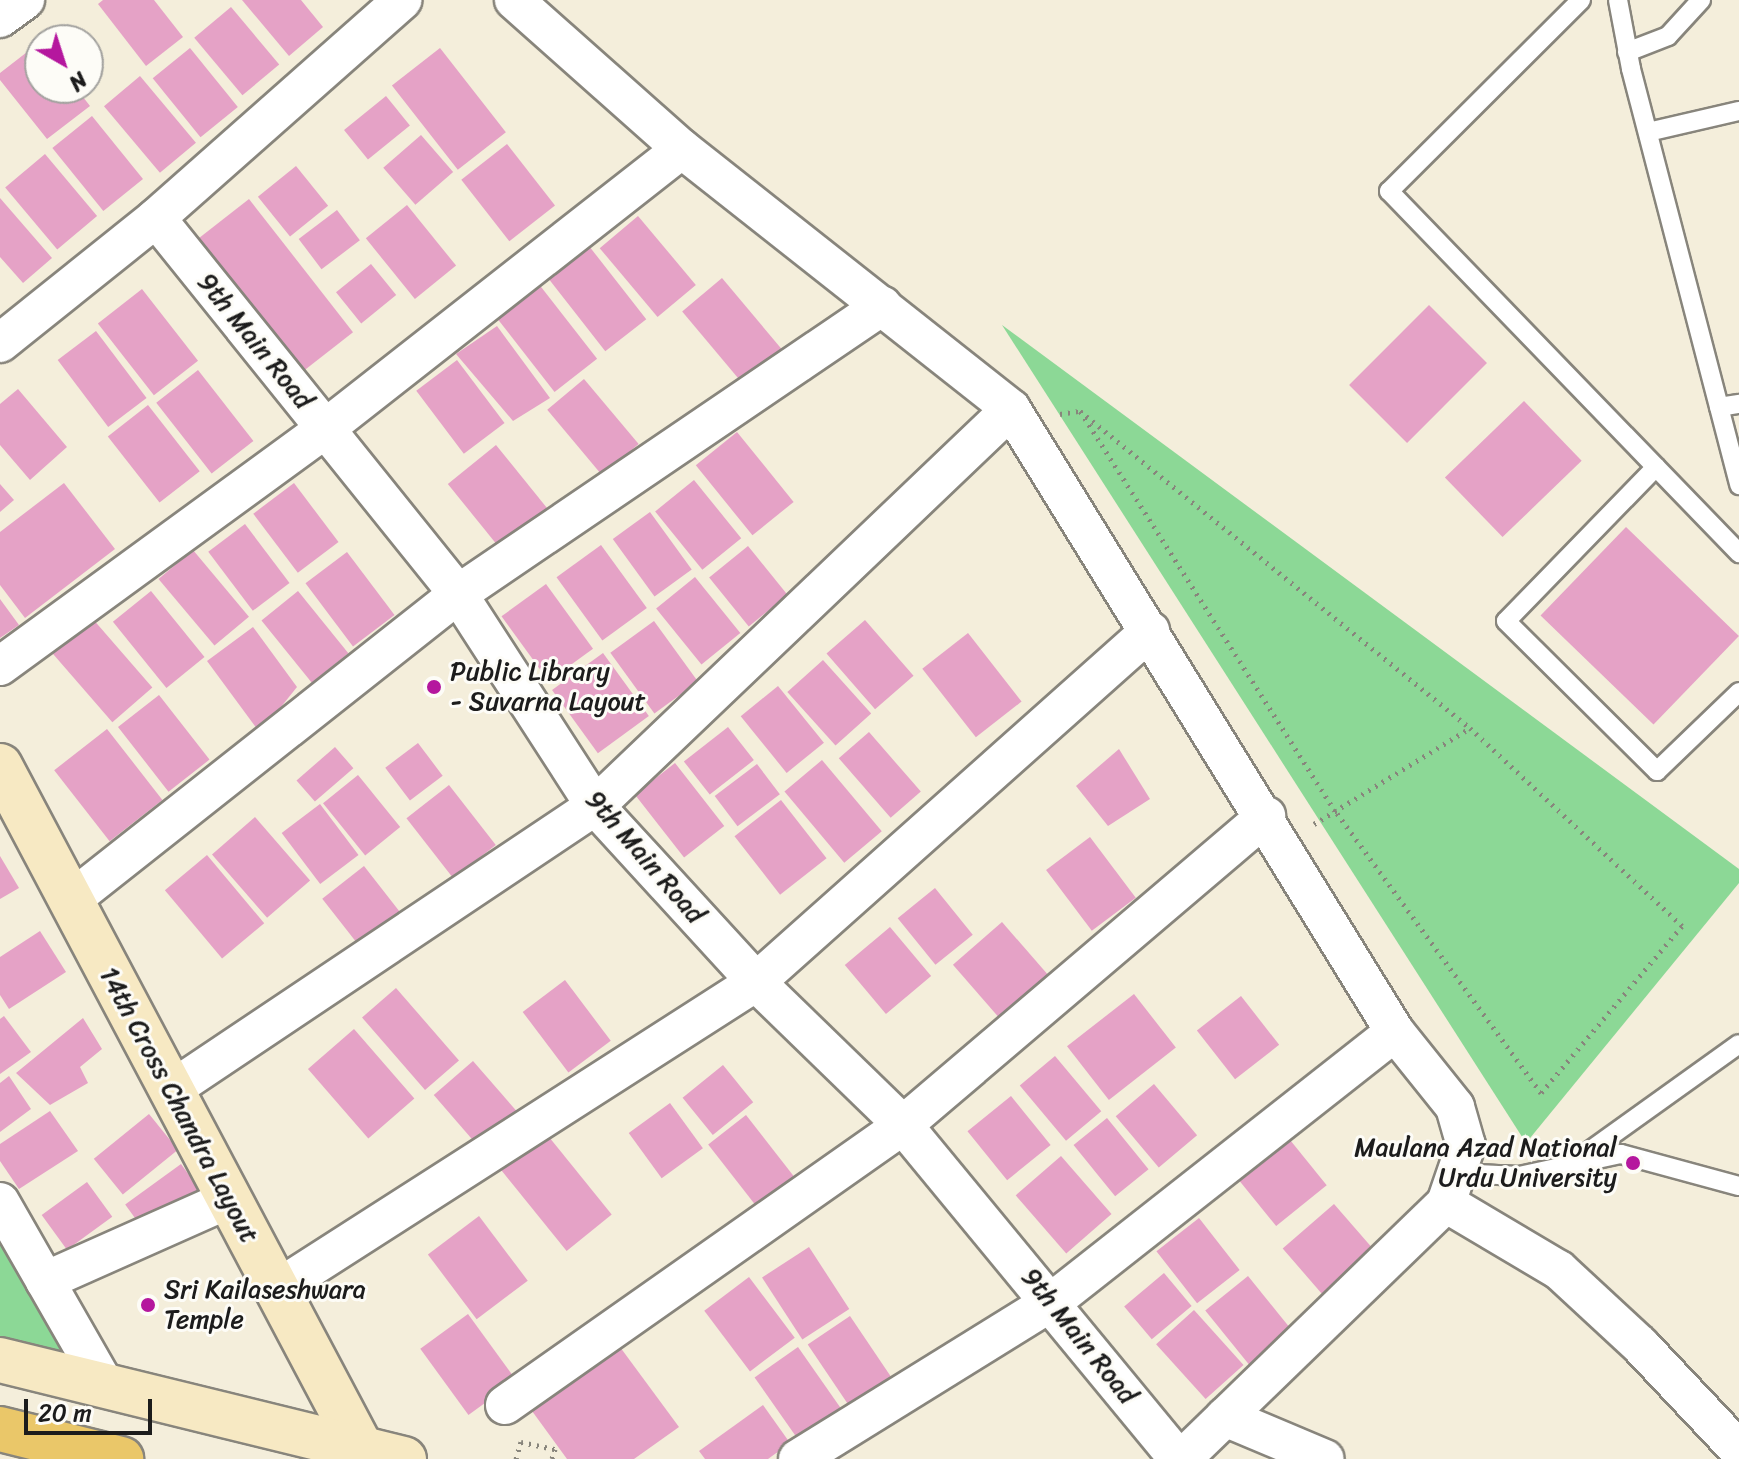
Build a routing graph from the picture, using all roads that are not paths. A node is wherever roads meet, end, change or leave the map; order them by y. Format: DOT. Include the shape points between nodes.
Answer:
graph roads {
  1 [pos="25,0"];
  2 [pos="402,0"];
  3 [pos="514,0"];
  4 [pos="1581,0"];
  5 [pos="1618,0"];
  6 [pos="1701,0"];
  7 [pos="0,18"];
  8 [pos="1627,52"];
  9 [pos="1739,111"];
  10 [pos="1648,132"];
  11 [pos="682,149"];
  12 [pos="156,218"];
  13 [pos="882,306"];
  14 [pos="0,343"];
  15 [pos="1739,404"];
  16 [pos="1719,407"];
  17 [pos="1016,416"];
  18 [pos="326,428"];
  19 [pos="1656,467"];
  20 [pos="1739,485"];
  21 [pos="1739,553"];
  22 [pos="458,594"];
  23 [pos="1150,631"];
  24 [pos="0,666"];
  25 [pos="1739,692"];
  26 [pos="0,766"];
  27 [pos="595,806"];
  28 [pos="1274,830"];
  29 [pos="71,900"];
  30 [pos="756,982"];
  31 [pos="1395,1032"];
  32 [pos="1739,1044"];
  33 [pos="171,1090"];
  34 [pos="903,1125"];
  35 [pos="1572,1164"];
  36 [pos="1739,1186"];
  37 [pos="1452,1188"];
  38 [pos="229,1199"];
  39 [pos="0,1202"];
  40 [pos="45,1281"];
  41 [pos="277,1289"];
  42 [pos="1053,1301"];
  43 [pos="0,1360"];
  44 [pos="106,1387"];
  45 [pos="505,1405"];
  46 [pos="1225,1417"];
  47 [pos="0,1429"];
  48 [pos="359,1444"];
  49 [pos="1739,1450"];
  50 [pos="121,1459"];
  51 [pos="404,1459"];
  52 [pos="798,1459"];
  53 [pos="1180,1459"];
  54 [pos="1325,1459"];
  1 -- 7 [label="street"];
  2 -- 12 [label="street"];
  3 -- 11 [label="street"];
  4 -- 19 [label="lane" via="1389,191"];
  5 -- 8 [label="lane"];
  6 -- 8 [label="lane" via="1668,36"];
  8 -- 10 [label="lane"];
  9 -- 10 [label="lane"];
  10 -- 16 [label="lane"];
  11 -- 13 [label="street"];
  11 -- 18 [label="street"];
  12 -- 14 [label="street"];
  12 -- 18 [label="street, 9th Main Road"];
  13 -- 17 [label="street"];
  13 -- 22 [label="street"];
  15 -- 16 [label="lane"];
  16 -- 20 [label="lane"];
  17 -- 23 [label="street"];
  17 -- 27 [label="street"];
  18 -- 22 [label="street, 9th Main Road"];
  18 -- 24 [label="street"];
  19 -- 21 [label="lane"];
  19 -- 25 [label="lane" via="1506,621 1657,771"];
  22 -- 27 [label="street, 9th Main Road"];
  22 -- 29 [label="street"];
  23 -- 28 [label="street"];
  23 -- 30 [label="street"];
  26 -- 29 [label="street, 14th Cross Chandra Layout"];
  27 -- 30 [label="street, 9th Main Road"];
  27 -- 33 [label="street"];
  28 -- 31 [label="street"];
  28 -- 34 [label="street"];
  29 -- 33 [label="street, 14th Cross Chandra Layout"];
  30 -- 34 [label="street, 9th Main Road"];
  30 -- 41 [label="street"];
  31 -- 37 [label="street" via="1455,1107 1466,1145"];
  31 -- 42 [label="street"];
  32 -- 35 [label="lane"];
  33 -- 38 [label="street, 14th Cross Chandra Layout"];
  34 -- 42 [label="street, 9th Main Road"];
  34 -- 45 [label="street"];
  35 -- 36 [label="lane" via="1621,1154"];
  35 -- 37 [label="lane"];
  37 -- 46 [label="street"];
  37 -- 49 [label="street" via="1559,1270 1640,1345"];
  38 -- 40 [label="street"];
  38 -- 41 [label="street, 14th Cross Chandra Layout"];
  39 -- 40 [label="street"];
  40 -- 44 [label="street"];
  41 -- 48 [label="street, 14th Cross Chandra Layout"];
  42 -- 52 [label="street"];
  42 -- 53 [label="street, 9th Main Road"];
  43 -- 44 [label="street"];
  44 -- 48 [label="street"];
  46 -- 53 [label="street"];
  46 -- 54 [label="street"];
  47 -- 50 [label="highway"];
  48 -- 51 [label="street"];
}
